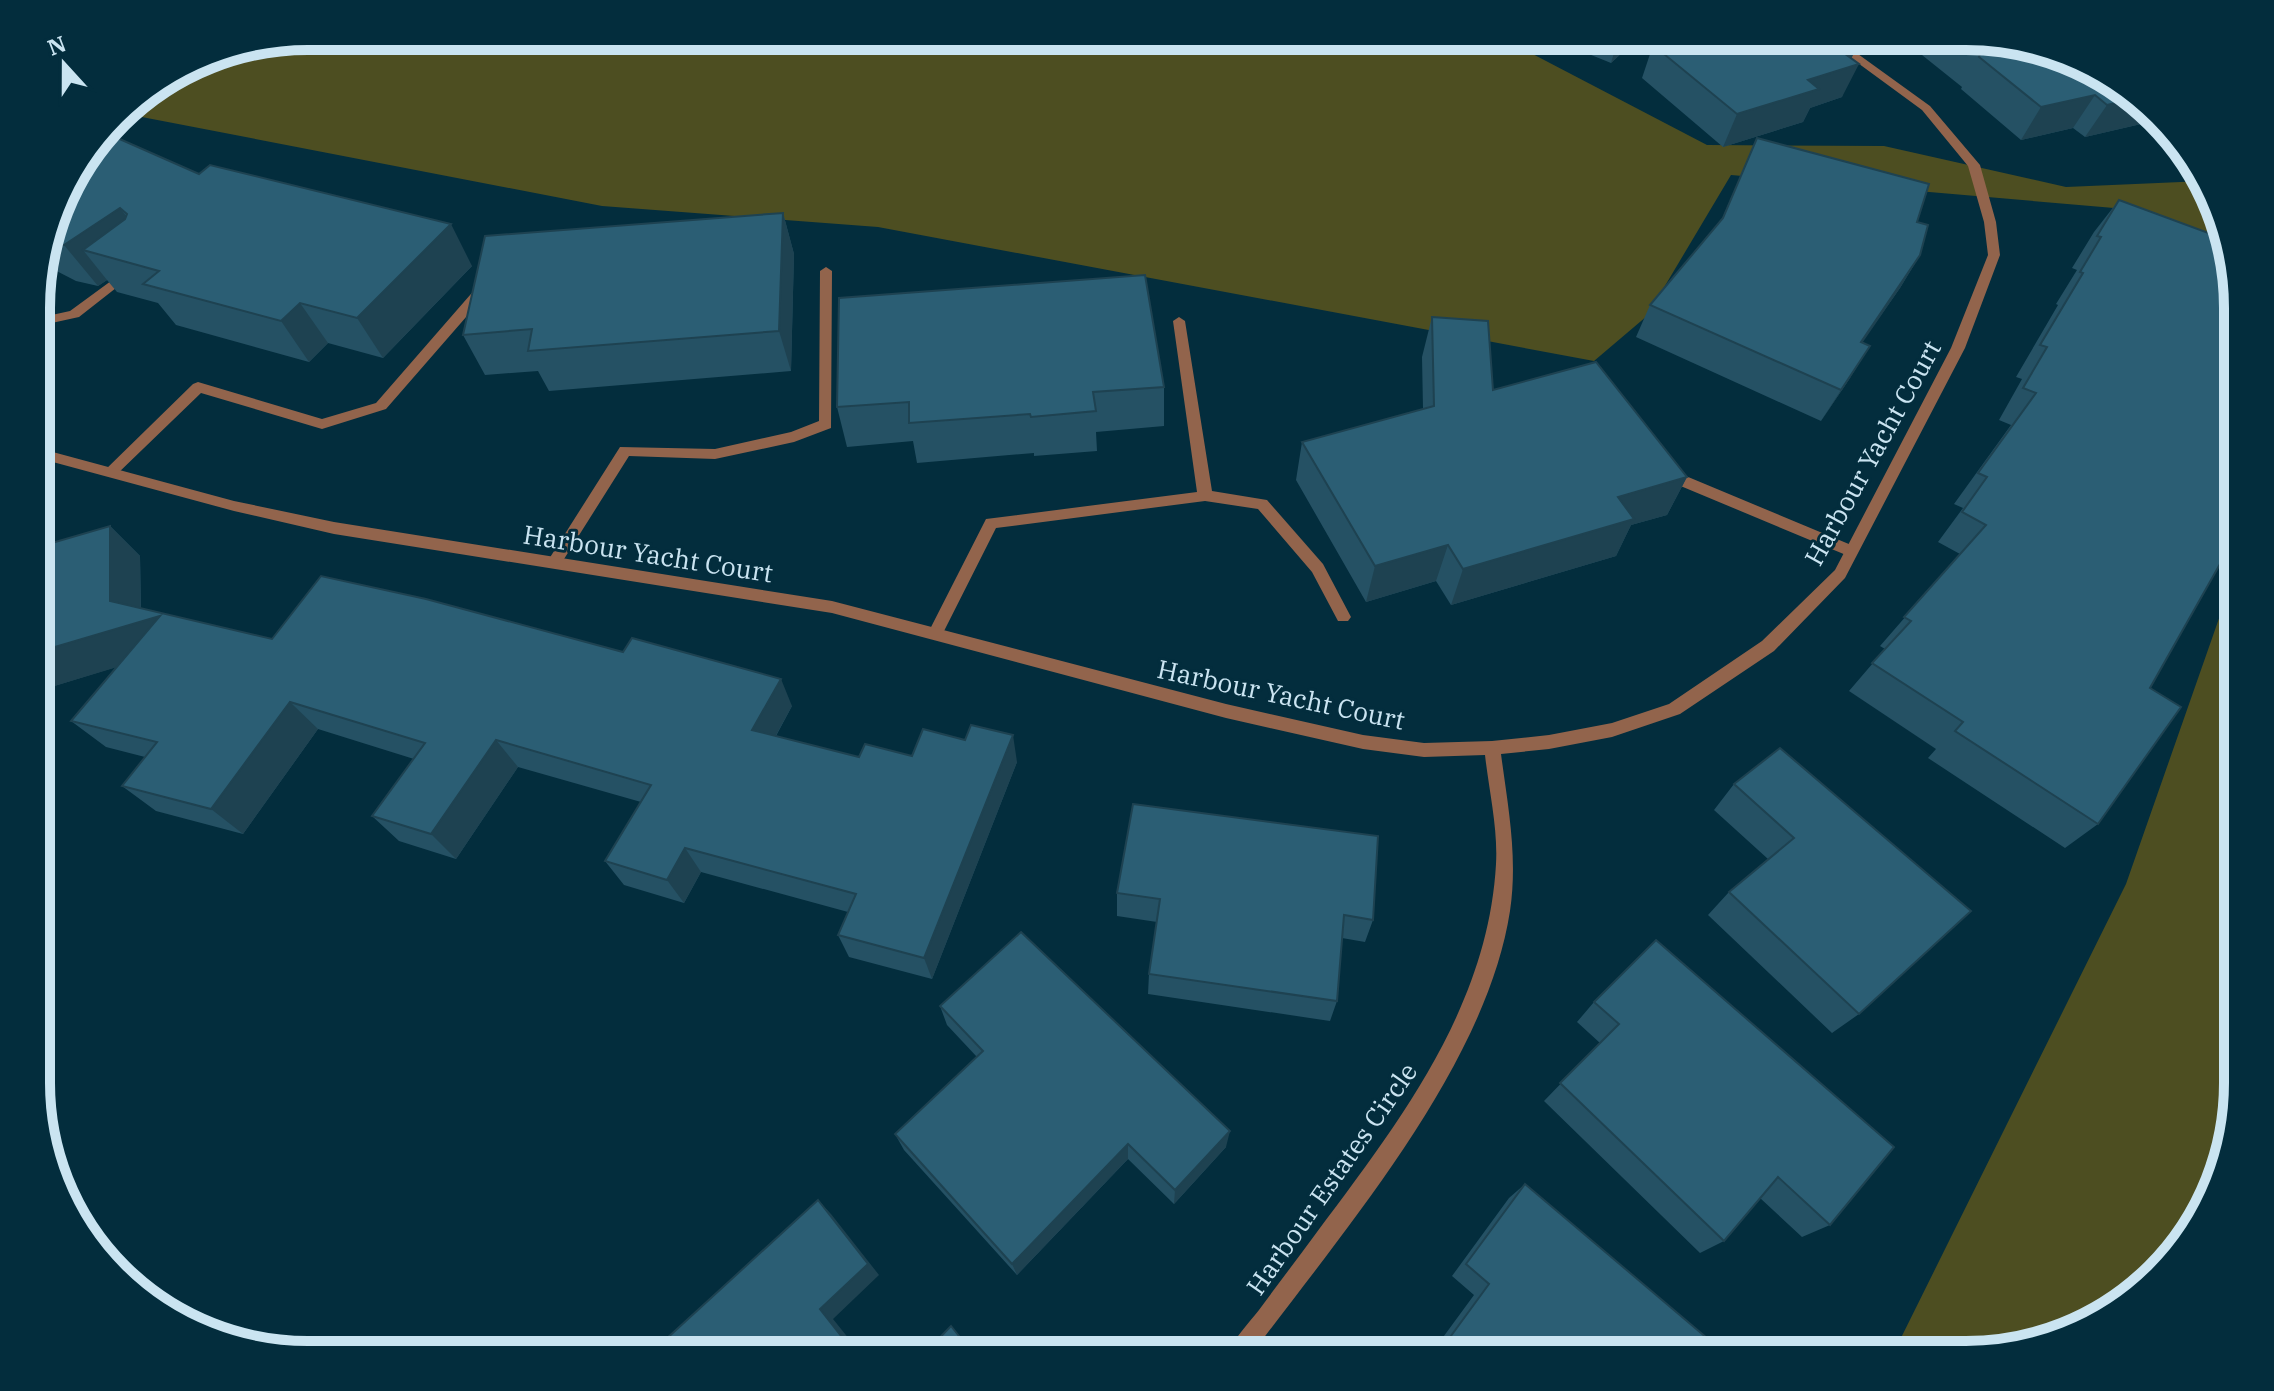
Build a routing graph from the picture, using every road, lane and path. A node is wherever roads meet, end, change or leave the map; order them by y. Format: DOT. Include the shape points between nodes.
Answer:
graph roads {
  1 [pos="1845,50"];
  2 [pos="139,264"];
  3 [pos="826,271"];
  4 [pos="482,290"];
  5 [pos="50,319"];
  6 [pos="1179,321"];
  7 [pos="50,456"];
  8 [pos="1657,457"];
  9 [pos="110,472"];
  10 [pos="1205,496"];
  11 [pos="1851,551"];
  12 [pos="554,563"];
  13 [pos="1343,617"];
  14 [pos="936,633"];
  15 [pos="1492,748"];
  16 [pos="1249,1340"];
  1 -- 11 [label="street, Harbour Yacht Court" via="1926,108 1974,165 1994,255 1958,348"];
  2 -- 5 [label="street" via="74,314"];
  3 -- 12 [label="street" via="826,424 794,437 715,454 625,451"];
  4 -- 9 [label="street" via="381,406 322,424 198,387"];
  6 -- 10 [label="street"];
  7 -- 9 [label="street, Harbour Yacht Court"];
  8 -- 11 [label="street" via="1676,478"];
  9 -- 12 [label="street, Harbour Yacht Court" via="334,528"];
  10 -- 13 [label="street" via="1262,504 1318,568"];
  10 -- 14 [label="street" via="991,523"];
  11 -- 15 [label="street, Harbour Yacht Court" via="1840,574 1768,646 1674,709 1612,730"];
  12 -- 14 [label="street, Harbour Yacht Court" via="832,607"];
  14 -- 15 [label="street, Harbour Yacht Court" via="1363,742 1424,750"];
  15 -- 16 [label="street, Harbour Estates Circle" via="1505,862 1497,930 1479,988 1450,1054 1412,1120"];
}
